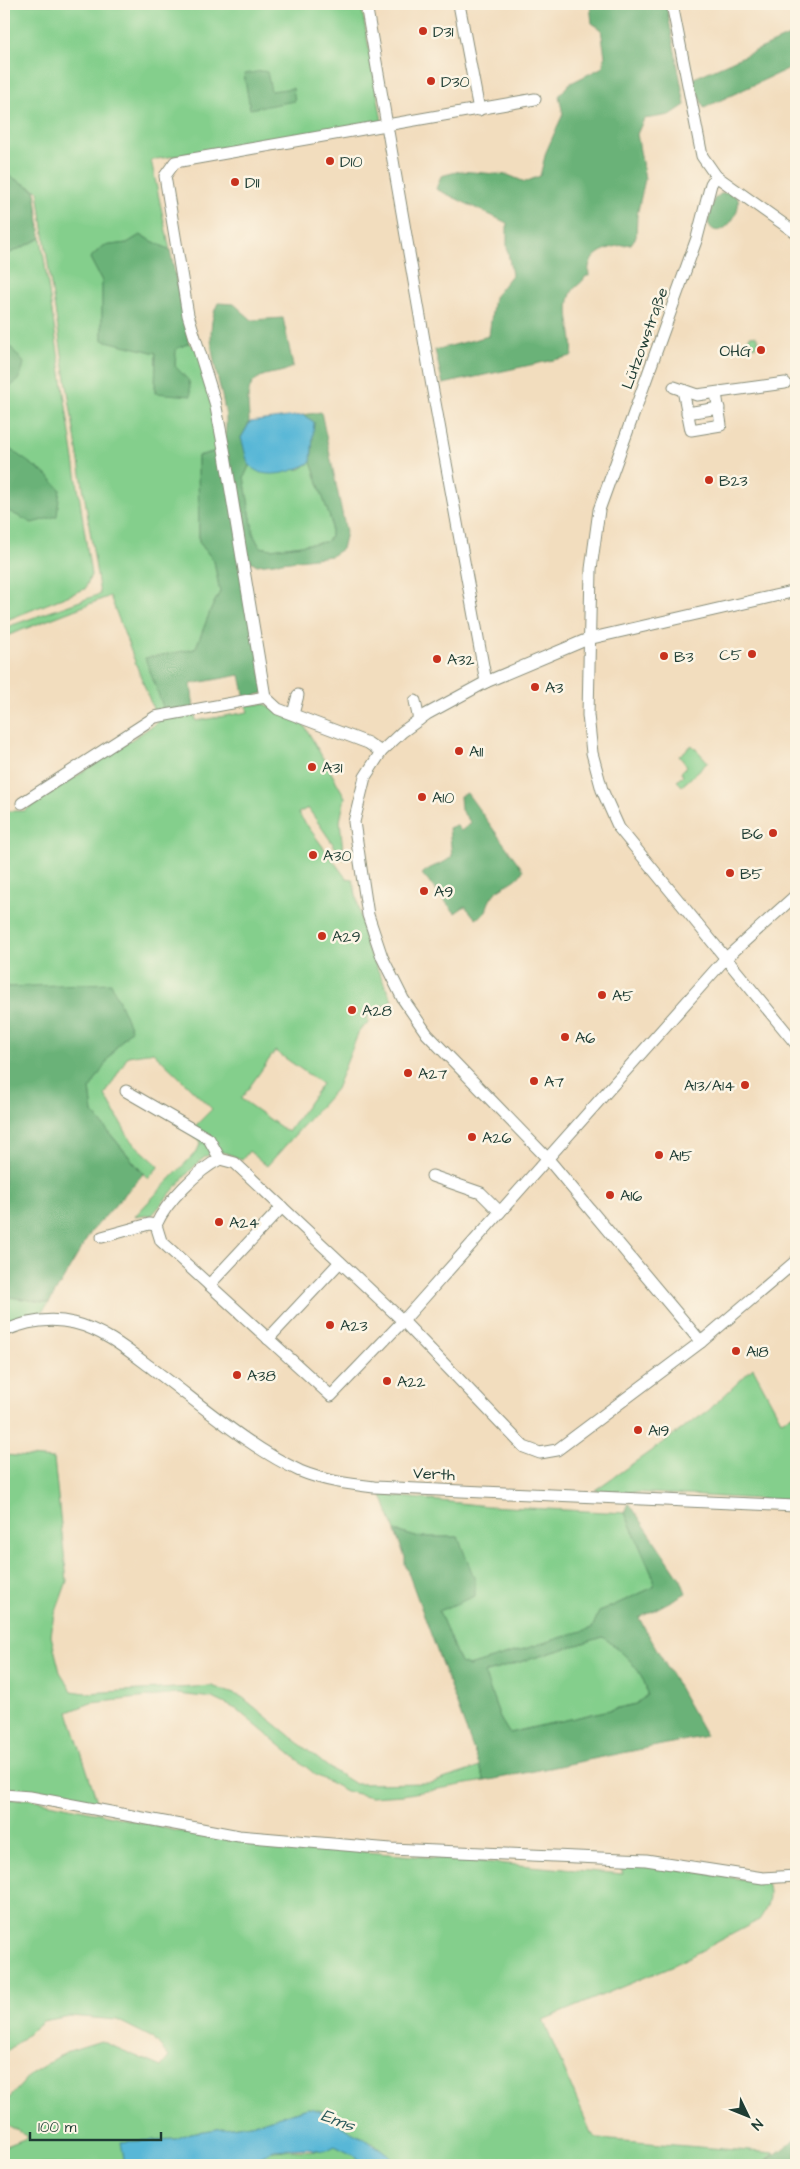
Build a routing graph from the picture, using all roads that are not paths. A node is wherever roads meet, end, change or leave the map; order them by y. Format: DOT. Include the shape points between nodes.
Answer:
graph roads {
  1 [pos="366,4"];
  2 [pos="460,4"];
  3 [pos="672,4"];
  4 [pos="536,99"];
  5 [pos="478,110"];
  6 [pos="388,127"];
  7 [pos="716,176"];
  8 [pos="796,233"];
  9 [pos="785,383"];
  10 [pos="716,393"];
  11 [pos="718,408"];
  12 [pos="687,413"];
  13 [pos="796,591"];
  14 [pos="588,639"];
  15 [pos="486,682"];
  16 [pos="298,695"];
  17 [pos="265,697"];
  18 [pos="415,701"];
  19 [pos="293,714"];
  20 [pos="419,720"];
  21 [pos="381,752"];
  22 [pos="22,803"];
  23 [pos="796,895"];
  24 [pos="726,960"];
  25 [pos="796,1044"];
  26 [pos="126,1092"];
  27 [pos="220,1159"];
  28 [pos="548,1159"];
  29 [pos="432,1176"];
  30 [pos="282,1207"];
  31 [pos="500,1212"];
  32 [pos="156,1225"];
  33 [pos="102,1237"];
  34 [pos="796,1261"];
  35 [pos="340,1262"];
  36 [pos="209,1285"];
  37 [pos="403,1321"];
  38 [pos="4,1331"];
  39 [pos="268,1339"];
  40 [pos="701,1342"];
  41 [pos="796,1506"];
  42 [pos="4,1796"];
  43 [pos="796,1876"];
  1 -- 6 [label="street"];
  2 -- 5 [label="street"];
  3 -- 7 [label="street" via="698,144"];
  4 -- 5 [label="street"];
  5 -- 6 [label="street"];
  6 -- 15 [label="street"];
  6 -- 17 [label="street" via="175,162 165,176 188,315 215,402 242,546"];
  7 -- 8 [label="street"];
  7 -- 14 [label="street, Lützowstraße" via="697,238 599,510 590,569"];
  9 -- 10 [label="street"];
  10 -- 11 [label="street"];
  10 -- 12 [label="street" via="697,395 678,388"];
  11 -- 12 [label="street"];
  11 -- 12 [label="street" via="721,425 691,430"];
  13 -- 14 [label="street"];
  14 -- 15 [label="street"];
  14 -- 24 [label="street, Lützowstraße" via="588,715 592,753 602,790 619,828"];
  15 -- 20 [label="street"];
  16 -- 19 [label="street"];
  17 -- 19 [label="street" via="278,709"];
  17 -- 22 [label="street" via="155,717"];
  18 -- 20 [label="street"];
  19 -- 21 [label="street"];
  20 -- 21 [label="street"];
  21 -- 28 [label="street" via="365,777 354,822 368,915 382,957 403,999 427,1034"];
  23 -- 24 [label="street"];
  24 -- 25 [label="street, Lützowstraße"];
  24 -- 28 [label="street"];
  26 -- 27 [label="street" via="209,1139"];
  27 -- 30 [label="street" via="235,1163"];
  27 -- 32 [label="street" via="205,1167 161,1214"];
  28 -- 31 [label="street"];
  28 -- 40 [label="street"];
  29 -- 31 [label="street" via="481,1193"];
  30 -- 35 [label="street"];
  30 -- 36 [label="street"];
  31 -- 37 [label="street"];
  32 -- 33 [label="street"];
  32 -- 36 [label="street" via="161,1241"];
  34 -- 40 [label="street"];
  35 -- 37 [label="street"];
  35 -- 39 [label="street"];
  36 -- 39 [label="street"];
  37 -- 39 [label="street" via="331,1396"];
  37 -- 40 [label="street" via="524,1447 540,1454 557,1450"];
  38 -- 41 [label="street, Verth" via="26,1323 57,1320 93,1329 270,1455 324,1479 374,1487"];
  42 -- 43 [label="street" via="30,1797 239,1836 391,1849 646,1860 763,1878"];
}
